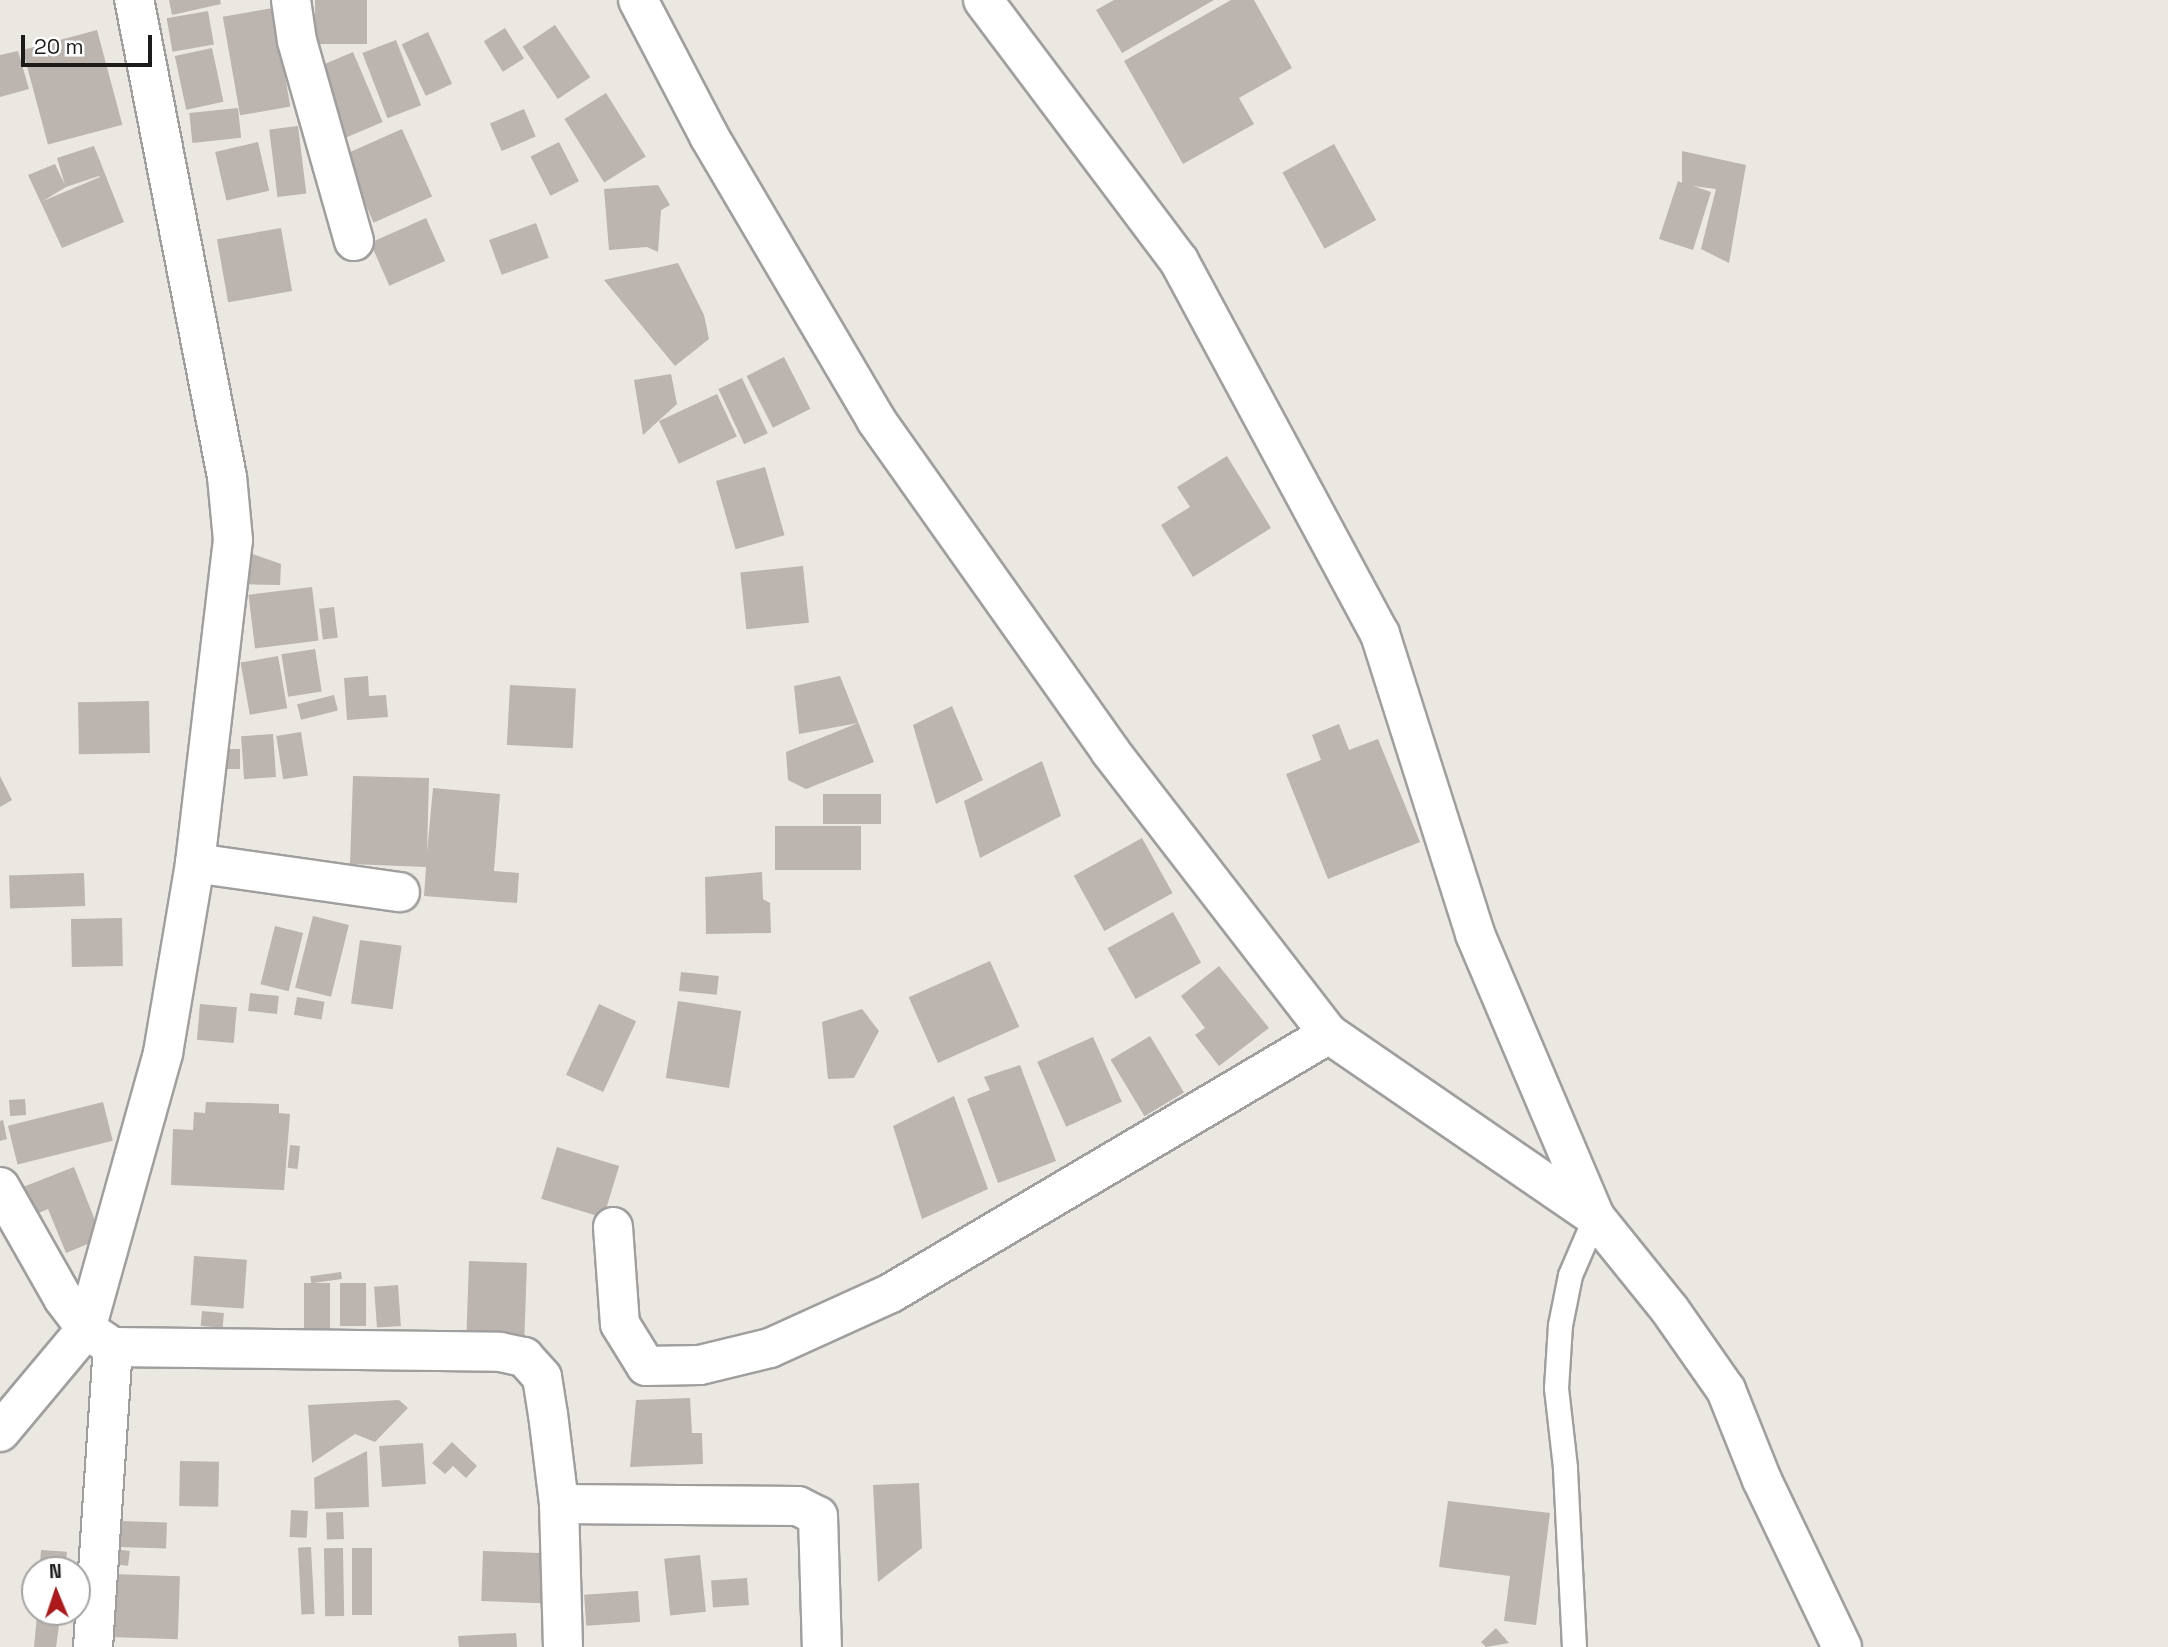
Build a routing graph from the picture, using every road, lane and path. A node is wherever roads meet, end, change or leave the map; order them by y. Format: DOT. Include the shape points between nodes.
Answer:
graph roads {
  1 [pos="134,0"];
  2 [pos="291,0"];
  3 [pos="638,0"];
  4 [pos="983,0"];
  5 [pos="354,241"];
  6 [pos="195,863"];
  7 [pos="400,892"];
  8 [pos="1329,1034"];
  9 [pos="0,1187"];
  10 [pos="1595,1217"];
  11 [pos="613,1227"];
  12 [pos="99,1338"];
  13 [pos="0,1432"];
  14 [pos="559,1504"];
  15 [pos="93,1647"];
  16 [pos="563,1647"];
  17 [pos="822,1647"];
  18 [pos="1574,1647"];
  19 [pos="1842,1647"];
  1 -- 6 [label="street" via="227,477 233,540"];
  2 -- 5 [label="street" via="297,41"];
  3 -- 8 [label="street" via="709,136 876,420 1110,751"];
  4 -- 10 [label="street" via="1179,261 1380,634 1475,934"];
  6 -- 7 [label="street"];
  6 -- 12 [label="street" via="163,1053"];
  8 -- 10 [label="street"];
  8 -- 11 [label="street" via="891,1293 770,1348 700,1365 646,1366 620,1324"];
  9 -- 12 [label="street" via="38,1261"];
  10 -- 18 [label="lane" via="1570,1275 1560,1325 1557,1376"];
  10 -- 19 [label="street" via="1670,1310 1726,1390 1762,1480"];
  12 -- 13 [label="street"];
  12 -- 14 [label="street" via="500,1352 524,1357 542,1377"];
  12 -- 15 [label="street"];
  14 -- 16 [label="street"];
  14 -- 17 [label="street" via="798,1506 818,1516"];
}
